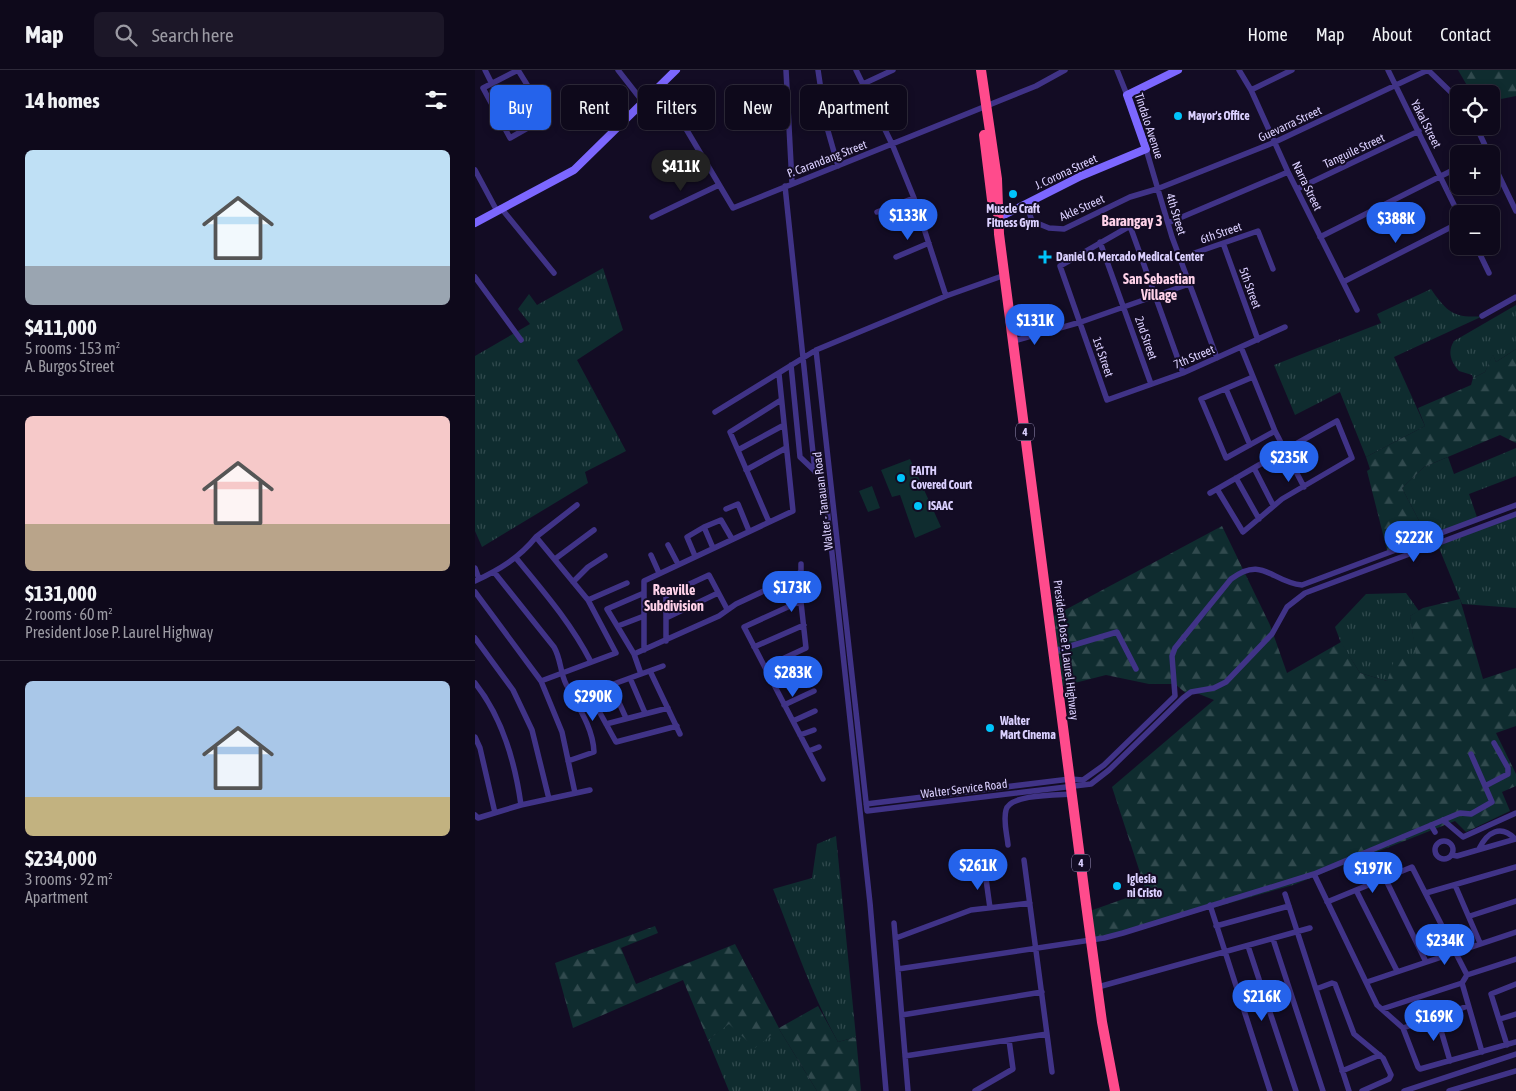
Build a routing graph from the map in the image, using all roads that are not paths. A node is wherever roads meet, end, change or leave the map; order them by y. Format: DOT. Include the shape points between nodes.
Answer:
graph roads {
  1 [pos="485,70"];
  2 [pos="518,70"];
  3 [pos="618,70"];
  4 [pos="676,70"];
  5 [pos="786,70"];
  6 [pos="818,70"];
  7 [pos="856,70"];
  8 [pos="893,70"];
  9 [pos="976,70"];
  10 [pos="981,70"];
  11 [pos="1065,70"];
  12 [pos="1117,70"];
  13 [pos="1178,70"];
  14 [pos="1239,70"];
  15 [pos="1292,70"];
  16 [pos="1387,70"];
  17 [pos="1428,70"];
  18 [pos="666,73"];
  19 [pos="492,84"];
  20 [pos="863,84"];
  21 [pos="660,85"];
  22 [pos="1395,85"];
  23 [pos="1251,90"];
  24 [pos="1450,91"];
  25 [pos="1127,95"];
  26 [pos="638,96"];
  27 [pos="983,106"];
  28 [pos="638,107"];
  29 [pos="686,130"];
  30 [pos="1419,131"];
  31 [pos="1275,142"];
  32 [pos="892,144"];
  33 [pos="1145,149"];
  34 [pos="838,166"];
  35 [pos="475,170"];
  36 [pos="1450,171"];
  37 [pos="1289,172"];
  38 [pos="1441,175"];
  39 [pos="1500,178"];
  40 [pos="792,183"];
  41 [pos="719,186"];
  42 [pos="785,186"];
  43 [pos="1157,189"];
  44 [pos="1297,189"];
  45 [pos="914,198"];
  46 [pos="1025,203"];
  47 [pos="1454,205"];
  48 [pos="499,209"];
  49 [pos="1516,211"];
  50 [pos="877,212"];
  51 [pos="997,215"];
  52 [pos="651,217"];
  53 [pos="475,223"];
  54 [pos="1168,223"];
  55 [pos="1450,228"];
  56 [pos="1321,237"];
  57 [pos="1100,242"];
  58 [pos="929,243"];
  59 [pos="1223,244"];
  60 [pos="1480,255"];
  61 [pos="896,257"];
  62 [pos="1180,258"];
  63 [pos="1273,269"];
  64 [pos="554,273"];
  65 [pos="1489,273"];
  66 [pos="1005,275"];
  67 [pos="475,277"];
  68 [pos="1343,282"];
  69 [pos="1189,284"];
  70 [pos="946,296"];
  71 [pos="1155,296"];
  72 [pos="1516,297"];
  73 [pos="1124,306"];
  74 [pos="1357,310"];
  75 [pos="1482,316"];
  76 [pos="1081,322"];
  77 [pos="1285,326"];
  78 [pos="521,340"];
  79 [pos="1258,340"];
  80 [pos="1014,341"];
  81 [pos="1241,347"];
  82 [pos="816,350"];
  83 [pos="1217,358"];
  84 [pos="802,359"];
  85 [pos="791,365"];
  86 [pos="1183,373"];
  87 [pos="779,374"];
  88 [pos="1253,377"];
  89 [pos="1151,384"];
  90 [pos="1226,389"];
  91 [pos="781,400"];
  92 [pos="1107,400"];
  93 [pos="715,412"];
  94 [pos="784,425"];
  95 [pos="1275,431"];
  96 [pos="1250,445"];
  97 [pos="786,448"];
  98 [pos="738,450"];
  99 [pos="1285,450"];
  100 [pos="1254,468"];
  101 [pos="746,470"];
  102 [pos="815,472"];
  103 [pos="1236,478"];
  104 [pos="1304,487"];
  105 [pos="1217,489"];
  106 [pos="1210,493"];
  107 [pos="577,505"];
  108 [pos="1273,505"];
  109 [pos="1516,505"];
  110 [pos="726,509"];
  111 [pos="1516,514"];
  112 [pos="1259,519"];
  113 [pos="769,522"];
  114 [pos="1470,523"];
  115 [pos="704,527"];
  116 [pos="594,530"];
  117 [pos="1473,530"];
  118 [pos="749,531"];
  119 [pos="535,537"];
  120 [pos="731,539"];
  121 [pos="668,545"];
  122 [pos="713,548"];
  123 [pos="651,555"];
  124 [pos="605,556"];
  125 [pos="695,556"];
  126 [pos="516,558"];
  127 [pos="555,559"];
  128 [pos="678,564"];
  129 [pos="801,564"];
  130 [pos="475,568"];
  131 [pos="494,572"];
  132 [pos="659,573"];
  133 [pos="798,575"];
  134 [pos="477,580"];
  135 [pos="573,582"];
  136 [pos="627,583"];
  137 [pos="1302,586"];
  138 [pos="475,592"];
  139 [pos="644,593"];
  140 [pos="718,593"];
  141 [pos="1305,593"];
  142 [pos="588,600"];
  143 [pos="801,602"];
  144 [pos="727,609"];
  145 [pos="644,616"];
  146 [pos="666,618"];
  147 [pos="804,625"];
  148 [pos="618,626"];
  149 [pos="475,638"];
  150 [pos="666,641"];
  151 [pos="754,647"];
  152 [pos="644,650"];
  153 [pos="1054,651"];
  154 [pos="635,654"];
  155 [pos="591,662"];
  156 [pos="663,666"];
  157 [pos="765,667"];
  158 [pos="1136,669"];
  159 [pos="811,670"];
  160 [pos="649,671"];
  161 [pos="563,672"];
  162 [pos="641,674"];
  163 [pos="630,678"];
  164 [pos="541,681"];
  165 [pos="475,683"];
  166 [pos="611,685"];
  167 [pos="775,686"];
  168 [pos="814,691"];
  169 [pos="1175,696"];
  170 [pos="1180,701"];
  171 [pos="785,705"];
  172 [pos="667,708"];
  173 [pos="815,711"];
  174 [pos="645,713"];
  175 [pos="626,718"];
  176 [pos="793,721"];
  177 [pos="606,724"];
  178 [pos="677,726"];
  179 [pos="814,730"];
  180 [pos="680,734"];
  181 [pos="800,735"];
  182 [pos="475,738"];
  183 [pos="1494,742"];
  184 [pos="819,747"];
  185 [pos="809,751"];
  186 [pos="1471,754"];
  187 [pos="568,761"];
  188 [pos="823,779"];
  189 [pos="1485,786"];
  190 [pos="1071,787"];
  191 [pos="590,790"];
  192 [pos="575,793"];
  193 [pos="549,799"];
  194 [pos="866,804"];
  195 [pos="521,805"];
  196 [pos="495,812"];
  197 [pos="1516,814"];
  198 [pos="475,815"];
  199 [pos="1443,820"];
  200 [pos="1431,825"];
  201 [pos="1437,838"];
  202 [pos="1516,839"];
  203 [pos="1008,845"];
  204 [pos="1479,849"];
  205 [pos="1452,855"];
  206 [pos="1024,860"];
  207 [pos="1516,867"];
  208 [pos="985,872"];
  209 [pos="1314,874"];
  210 [pos="1385,878"];
  211 [pos="1455,885"];
  212 [pos="1356,890"];
  213 [pos="1426,893"];
  214 [pos="1285,894"];
  215 [pos="1516,901"];
  216 [pos="1327,902"];
  217 [pos="1029,903"];
  218 [pos="1210,905"];
  219 [pos="1289,906"];
  220 [pos="990,908"];
  221 [pos="1470,916"];
  222 [pos="894,924"];
  223 [pos="1216,926"];
  224 [pos="1310,928"];
  225 [pos="1297,932"];
  226 [pos="1516,932"];
  227 [pos="896,938"];
  228 [pos="1273,939"];
  229 [pos="1091,940"];
  230 [pos="1480,943"];
  231 [pos="1248,946"];
  232 [pos="1036,948"];
  233 [pos="1455,952"];
  234 [pos="1224,953"];
  235 [pos="1516,959"];
  236 [pos="1425,962"];
  237 [pos="898,969"];
  238 [pos="1397,971"];
  239 [pos="1467,975"];
  240 [pos="1367,982"];
  241 [pos="1461,983"];
  242 [pos="1516,984"];
  243 [pos="1098,987"];
  244 [pos="1315,989"];
  245 [pos="1041,992"];
  246 [pos="1469,1006"];
  247 [pos="1382,1009"];
  248 [pos="1516,1014"];
  249 [pos="902,1015"];
  250 [pos="1437,1017"];
  251 [pos="1499,1020"];
  252 [pos="1403,1028"];
  253 [pos="1047,1034"];
  254 [pos="1009,1040"];
  255 [pos="1516,1042"];
  256 [pos="1507,1045"];
  257 [pos="1482,1052"];
  258 [pos="1516,1054"];
  259 [pos="1381,1055"];
  260 [pos="905,1056"];
  261 [pos="1450,1062"];
  262 [pos="1516,1070"];
  263 [pos="1342,1071"];
  264 [pos="1053,1072"];
  265 [pos="886,1091"];
  266 [pos="908,1091"];
  267 [pos="975,1091"];
  268 [pos="1115,1091"];
  269 [pos="1270,1091"];
  270 [pos="1296,1091"];
  271 [pos="1323,1091"];
  272 [pos="1349,1091"];
  273 [pos="1362,1091"];
  274 [pos="1404,1091"];
  275 [pos="1449,1091"];
  1 -- 19 [label="street"];
  2 -- 19 [label="street"];
  2 -- 19 [label="street" via="547,117 510,138 483,88"];
  3 -- 26 [label="street"];
  4 -- 18 [label="street"];
  5 -- 40 [label="street"];
  6 -- 34 [label="street" via="826,124"];
  7 -- 20 [label="street"];
  8 -- 20 [label="street"];
  9 -- 27 [label="highway, President Jose P. Laurel Highway / 4"];
  10 -- 27 [label="highway, President Jose P. Laurel Highway / 4"];
  11 -- 27 [label="street, P. Carandang Street"];
  12 -- 25 [label="street, Tindalo Avenue"];
  13 -- 25 [label="street"];
  14 -- 23 [label="street, Narra Street"];
  15 -- 23 [label="street"];
  16 -- 22 [label="street, Yakal Street"];
  17 -- 22 [label="street, Guevarra Street"];
  17 -- 24 [label="street"];
  18 -- 21 [label="street"];
  20 -- 32 [label="street"];
  22 -- 30 [label="street, Yakal Street"];
  22 -- 31 [label="street, Guevarra Street"];
  23 -- 31 [label="street, Narra Street"];
  25 -- 33 [label="street, Tindalo Avenue"];
  27 -- 32 [label="street, P. Carandang Street"];
  27 -- 51 [label="highway, President Jose P. Laurel Highway / 4" via="997,179"];
  28 -- 48 [label="street" via="574,170"];
  29 -- 41 [label="street"];
  30 -- 38 [label="street, Yakal Street"];
  30 -- 44 [label="street, Tanguile Street"];
  31 -- 37 [label="street, Narra Street"];
  31 -- 43 [label="street, Guevarra Street"];
  32 -- 34 [label="street, P. Carandang Street"];
  32 -- 45 [label="street"];
  33 -- 43 [label="street, Tindalo Avenue"];
  33 -- 46 [label="street, J. Corona Street"];
  34 -- 40 [label="street, P. Carandang Street"];
  35 -- 48 [label="street"];
  36 -- 38 [label="street"];
  37 -- 44 [label="street, Narra Street"];
  37 -- 54 [label="street"];
  38 -- 47 [label="street, Yakal Street"];
  38 -- 56 [label="street"];
  39 -- 49 [label="street"];
  40 -- 42 [label="street, P. Carandang Street"];
  41 -- 42 [label="street, P. Carandang Street" via="733,208"];
  41 -- 52 [label="street"];
  42 -- 84 [label="street"];
  43 -- 46 [label="street, Akle Street" via="1130,196 1064,229 1049,228 1032,221"];
  43 -- 54 [label="street, 4th Street"];
  44 -- 56 [label="street, Narra Street"];
  45 -- 50 [label="street"];
  45 -- 58 [label="street"];
  46 -- 51 [label="street, J. Corona Street"];
  48 -- 53 [label="street"];
  48 -- 64 [label="street"];
  51 -- 66 [label="highway, President Jose P. Laurel Highway / 4"];
  54 -- 62 [label="street, 4th Street"];
  55 -- 68 [label="street"];
  56 -- 68 [label="street, Narra Street"];
  57 -- 71 [label="street" via="1130,226"];
  57 -- 73 [label="street, 2nd Street"];
  57 -- 76 [label="street, 1st Street" via="1060,266"];
  58 -- 61 [label="street"];
  58 -- 70 [label="street"];
  59 -- 62 [label="street, 6th Street"];
  59 -- 63 [label="street, 6th Street" via="1258,231"];
  59 -- 79 [label="street, 5th Street"];
  60 -- 65 [label="street"];
  62 -- 69 [label="street, 4th Street"];
  66 -- 70 [label="street"];
  66 -- 80 [label="highway, President Jose P. Laurel Highway / 4"];
  67 -- 78 [label="street"];
  68 -- 74 [label="street, Narra Street"];
  69 -- 71 [label="street"];
  69 -- 83 [label="street, 4th Street"];
  70 -- 82 [label="street"];
  71 -- 73 [label="street"];
  71 -- 86 [label="street"];
  72 -- 75 [label="street"];
  73 -- 76 [label="street"];
  73 -- 89 [label="street, 2nd Street"];
  76 -- 80 [label="street"];
  76 -- 92 [label="street, 1st Street"];
  77 -- 79 [label="street, 7th Street"];
  79 -- 81 [label="street, 7th Street"];
  80 -- 153 [label="highway, President Jose P. Laurel Highway / 4"];
  81 -- 83 [label="street, 7th Street"];
  81 -- 88 [label="street"];
  82 -- 84 [label="street"];
  82 -- 194 [label="street, Walter - Tanauan Road"];
  83 -- 86 [label="street, 7th Street"];
  84 -- 85 [label="street"];
  84 -- 102 [label="street"];
  85 -- 87 [label="street"];
  85 -- 102 [label="street" via="800,457"];
  86 -- 89 [label="street, 7th Street"];
  87 -- 91 [label="street"];
  87 -- 93 [label="street"];
  88 -- 90 [label="street"];
  88 -- 95 [label="street"];
  89 -- 92 [label="street, 7th Street"];
  90 -- 96 [label="street"];
  90 -- 96 [label="street" via="1201,399 1225,458"];
  91 -- 94 [label="street"];
  91 -- 98 [label="street" via="730,432"];
  94 -- 97 [label="street"];
  94 -- 98 [label="street"];
  95 -- 96 [label="street"];
  95 -- 99 [label="street"];
  97 -- 101 [label="street"];
  97 -- 113 [label="street" via="793,511"];
  98 -- 101 [label="street"];
  99 -- 100 [label="street"];
  99 -- 104 [label="street"];
  99 -- 104 [label="street" via="1337,421 1352,458"];
  100 -- 103 [label="street"];
  100 -- 108 [label="street"];
  101 -- 113 [label="street"];
  102 -- 265 [label="street" via="825,489 870,902"];
  103 -- 105 [label="street"];
  103 -- 112 [label="street"];
  104 -- 108 [label="street"];
  105 -- 106 [label="street"];
  105 -- 112 [label="street" via="1243,532"];
  107 -- 119 [label="street"];
  108 -- 112 [label="street"];
  109 -- 114 [label="street"];
  110 -- 118 [label="street" via="737,504"];
  111 -- 117 [label="street"];
  113 -- 118 [label="street"];
  114 -- 117 [label="street"];
  114 -- 137 [label="street"];
  115 -- 120 [label="street" via="721,520"];
  115 -- 122 [label="street"];
  115 -- 125 [label="street" via="687,537"];
  116 -- 127 [label="street"];
  117 -- 141 [label="street"];
  118 -- 120 [label="street"];
  119 -- 126 [label="street"];
  119 -- 127 [label="street"];
  120 -- 122 [label="street"];
  121 -- 128 [label="street"];
  122 -- 125 [label="street"];
  123 -- 132 [label="street"];
  124 -- 135 [label="street"];
  125 -- 128 [label="street"];
  126 -- 131 [label="street"];
  126 -- 155 [label="street" via="565,619"];
  127 -- 135 [label="street"];
  128 -- 132 [label="street"];
  129 -- 133 [label="street"];
  130 -- 134 [label="street"];
  131 -- 134 [label="street"];
  131 -- 161 [label="street" via="554,647"];
  132 -- 139 [label="street" via="644,581"];
  133 -- 143 [label="street"];
  133 -- 144 [label="street"];
  135 -- 142 [label="street"];
  136 -- 142 [label="street"];
  137 -- 141 [label="street"];
  137 -- 169 [label="street" via="1263,569 1252,568 1231,580 1175,648 1172,656"];
  138 -- 164 [label="street"];
  139 -- 145 [label="street"];
  139 -- 148 [label="street" via="607,609"];
  140 -- 144 [label="street"];
  140 -- 146 [label="street"];
  140 -- 146 [label="street" via="709,575 666,595"];
  141 -- 170 [label="street" via="1287,607 1272,634 1226,682 1215,688 1191,692"];
  142 -- 155 [label="street" via="616,653"];
  143 -- 147 [label="street"];
  143 -- 151 [label="street" via="744,627"];
  144 -- 150 [label="street"];
  145 -- 148 [label="street"];
  145 -- 152 [label="street"];
  146 -- 150 [label="street"];
  147 -- 151 [label="street"];
  147 -- 157 [label="street" via="806,648"];
  148 -- 154 [label="street"];
  149 -- 193 [label="street" via="513,690 532,730"];
  150 -- 152 [label="street"];
  151 -- 157 [label="street"];
  152 -- 154 [label="street"];
  153 -- 158 [label="street" via="1117,632"];
  153 -- 190 [label="highway, President Jose P. Laurel Highway / 4"];
  154 -- 162 [label="street"];
  155 -- 161 [label="street"];
  156 -- 160 [label="street"];
  157 -- 167 [label="street"];
  159 -- 167 [label="street"];
  160 -- 162 [label="street"];
  160 -- 172 [label="street"];
  161 -- 164 [label="street"];
  161 -- 187 [label="street" via="565,682 584,716 594,750 593,754"];
  162 -- 163 [label="street"];
  163 -- 166 [label="street"];
  163 -- 174 [label="street"];
  164 -- 187 [label="street" via="554,709"];
  165 -- 195 [label="street" via="496,715 517,773"];
  166 -- 175 [label="street"];
  166 -- 177 [label="street" via="589,693"];
  167 -- 171 [label="street"];
  168 -- 171 [label="street"];
  169 -- 170 [label="street"];
  169 -- 190 [label="street" via="1104,765"];
  170 -- 190 [label="street" via="1097,780"];
  171 -- 176 [label="street"];
  172 -- 174 [label="street"];
  172 -- 178 [label="street"];
  173 -- 176 [label="street"];
  174 -- 175 [label="street"];
  175 -- 177 [label="street"];
  176 -- 181 [label="street"];
  177 -- 178 [label="street" via="615,742"];
  178 -- 180 [label="street"];
  179 -- 181 [label="street"];
  181 -- 185 [label="street"];
  182 -- 196 [label="street"];
  183 -- 189 [label="street" via="1508,774"];
  184 -- 185 [label="street"];
  185 -- 188 [label="street"];
  186 -- 189 [label="street"];
  187 -- 192 [label="street"];
  189 -- 199 [label="street" via="1492,802 1471,814 1460,813"];
  190 -- 194 [label="street, Walter Service Road" via="1058,781"];
  190 -- 194 [label="street, Walter Service Road" via="867,811"];
  190 -- 203 [label="street" via="1010,803 1006,808 1005,821"];
  190 -- 229 [label="highway, President Jose P. Laurel Highway / 4"];
  191 -- 192 [label="street"];
  192 -- 193 [label="street"];
  193 -- 195 [label="street"];
  195 -- 196 [label="street"];
  196 -- 198 [label="street" via="478,818"];
  197 -- 199 [label="street" via="1463,837"];
  199 -- 200 [label="street"];
  200 -- 201 [label="street"];
  200 -- 209 [label="street"];
  201 -- 205 [label="street" via="1452,846"];
  201 -- 205 [label="street" via="1436,855 1444,860"];
  202 -- 204 [label="street"];
  202 -- 204 [label="street" via="1501,830 1487,837"];
  204 -- 205 [label="street"];
  206 -- 217 [label="street"];
  207 -- 211 [label="street"];
  208 -- 220 [label="street"];
  209 -- 216 [label="street"];
  209 -- 218 [label="street"];
  210 -- 212 [label="street"];
  210 -- 213 [label="street" via="1412,867"];
  210 -- 236 [label="street"];
  211 -- 213 [label="street"];
  211 -- 221 [label="street"];
  212 -- 216 [label="street"];
  212 -- 238 [label="street"];
  213 -- 233 [label="street"];
  214 -- 219 [label="street"];
  215 -- 221 [label="street"];
  216 -- 240 [label="street"];
  217 -- 220 [label="street"];
  217 -- 232 [label="street"];
  218 -- 223 [label="street"];
  218 -- 229 [label="street"];
  219 -- 223 [label="street"];
  219 -- 225 [label="street"];
  220 -- 227 [label="street" via="971,910"];
  221 -- 230 [label="street"];
  222 -- 227 [label="street"];
  223 -- 234 [label="street"];
  224 -- 225 [label="street"];
  225 -- 228 [label="street"];
  225 -- 244 [label="street"];
  226 -- 230 [label="street"];
  227 -- 237 [label="street"];
  228 -- 231 [label="street"];
  228 -- 271 [label="street"];
  229 -- 232 [label="street"];
  229 -- 243 [label="highway, President Jose P. Laurel Highway / 4"];
  230 -- 233 [label="street"];
  231 -- 234 [label="street"];
  231 -- 270 [label="street"];
  232 -- 237 [label="street"];
  232 -- 245 [label="street"];
  233 -- 236 [label="street"];
  233 -- 239 [label="street"];
  234 -- 243 [label="street"];
  234 -- 269 [label="street"];
  235 -- 239 [label="street"];
  236 -- 238 [label="street"];
  237 -- 249 [label="street"];
  238 -- 240 [label="street"];
  239 -- 241 [label="street"];
  240 -- 247 [label="street"];
  241 -- 246 [label="street"];
  241 -- 247 [label="street"];
  242 -- 251 [label="street" via="1491,994"];
  243 -- 268 [label="highway, President Jose P. Laurel Highway / 4"];
  244 -- 259 [label="street" via="1335,984 1355,1034"];
  244 -- 263 [label="street"];
  245 -- 249 [label="street"];
  245 -- 253 [label="street"];
  246 -- 250 [label="street"];
  246 -- 257 [label="street"];
  247 -- 252 [label="street"];
  248 -- 251 [label="street"];
  249 -- 260 [label="street"];
  250 -- 252 [label="street"];
  250 -- 261 [label="street"];
  251 -- 256 [label="street"];
  252 -- 261 [label="street" via="1420,1069"];
  253 -- 254 [label="street"];
  253 -- 264 [label="street"];
  254 -- 260 [label="street"];
  254 -- 267 [label="street" via="1013,1069"];
  255 -- 256 [label="street"];
  256 -- 257 [label="street"];
  257 -- 261 [label="street"];
  258 -- 274 [label="street"];
  259 -- 263 [label="street"];
  259 -- 273 [label="street" via="1391,1075 1389,1079"];
  260 -- 266 [label="street"];
  262 -- 275 [label="street"];
  263 -- 272 [label="street"];
}
